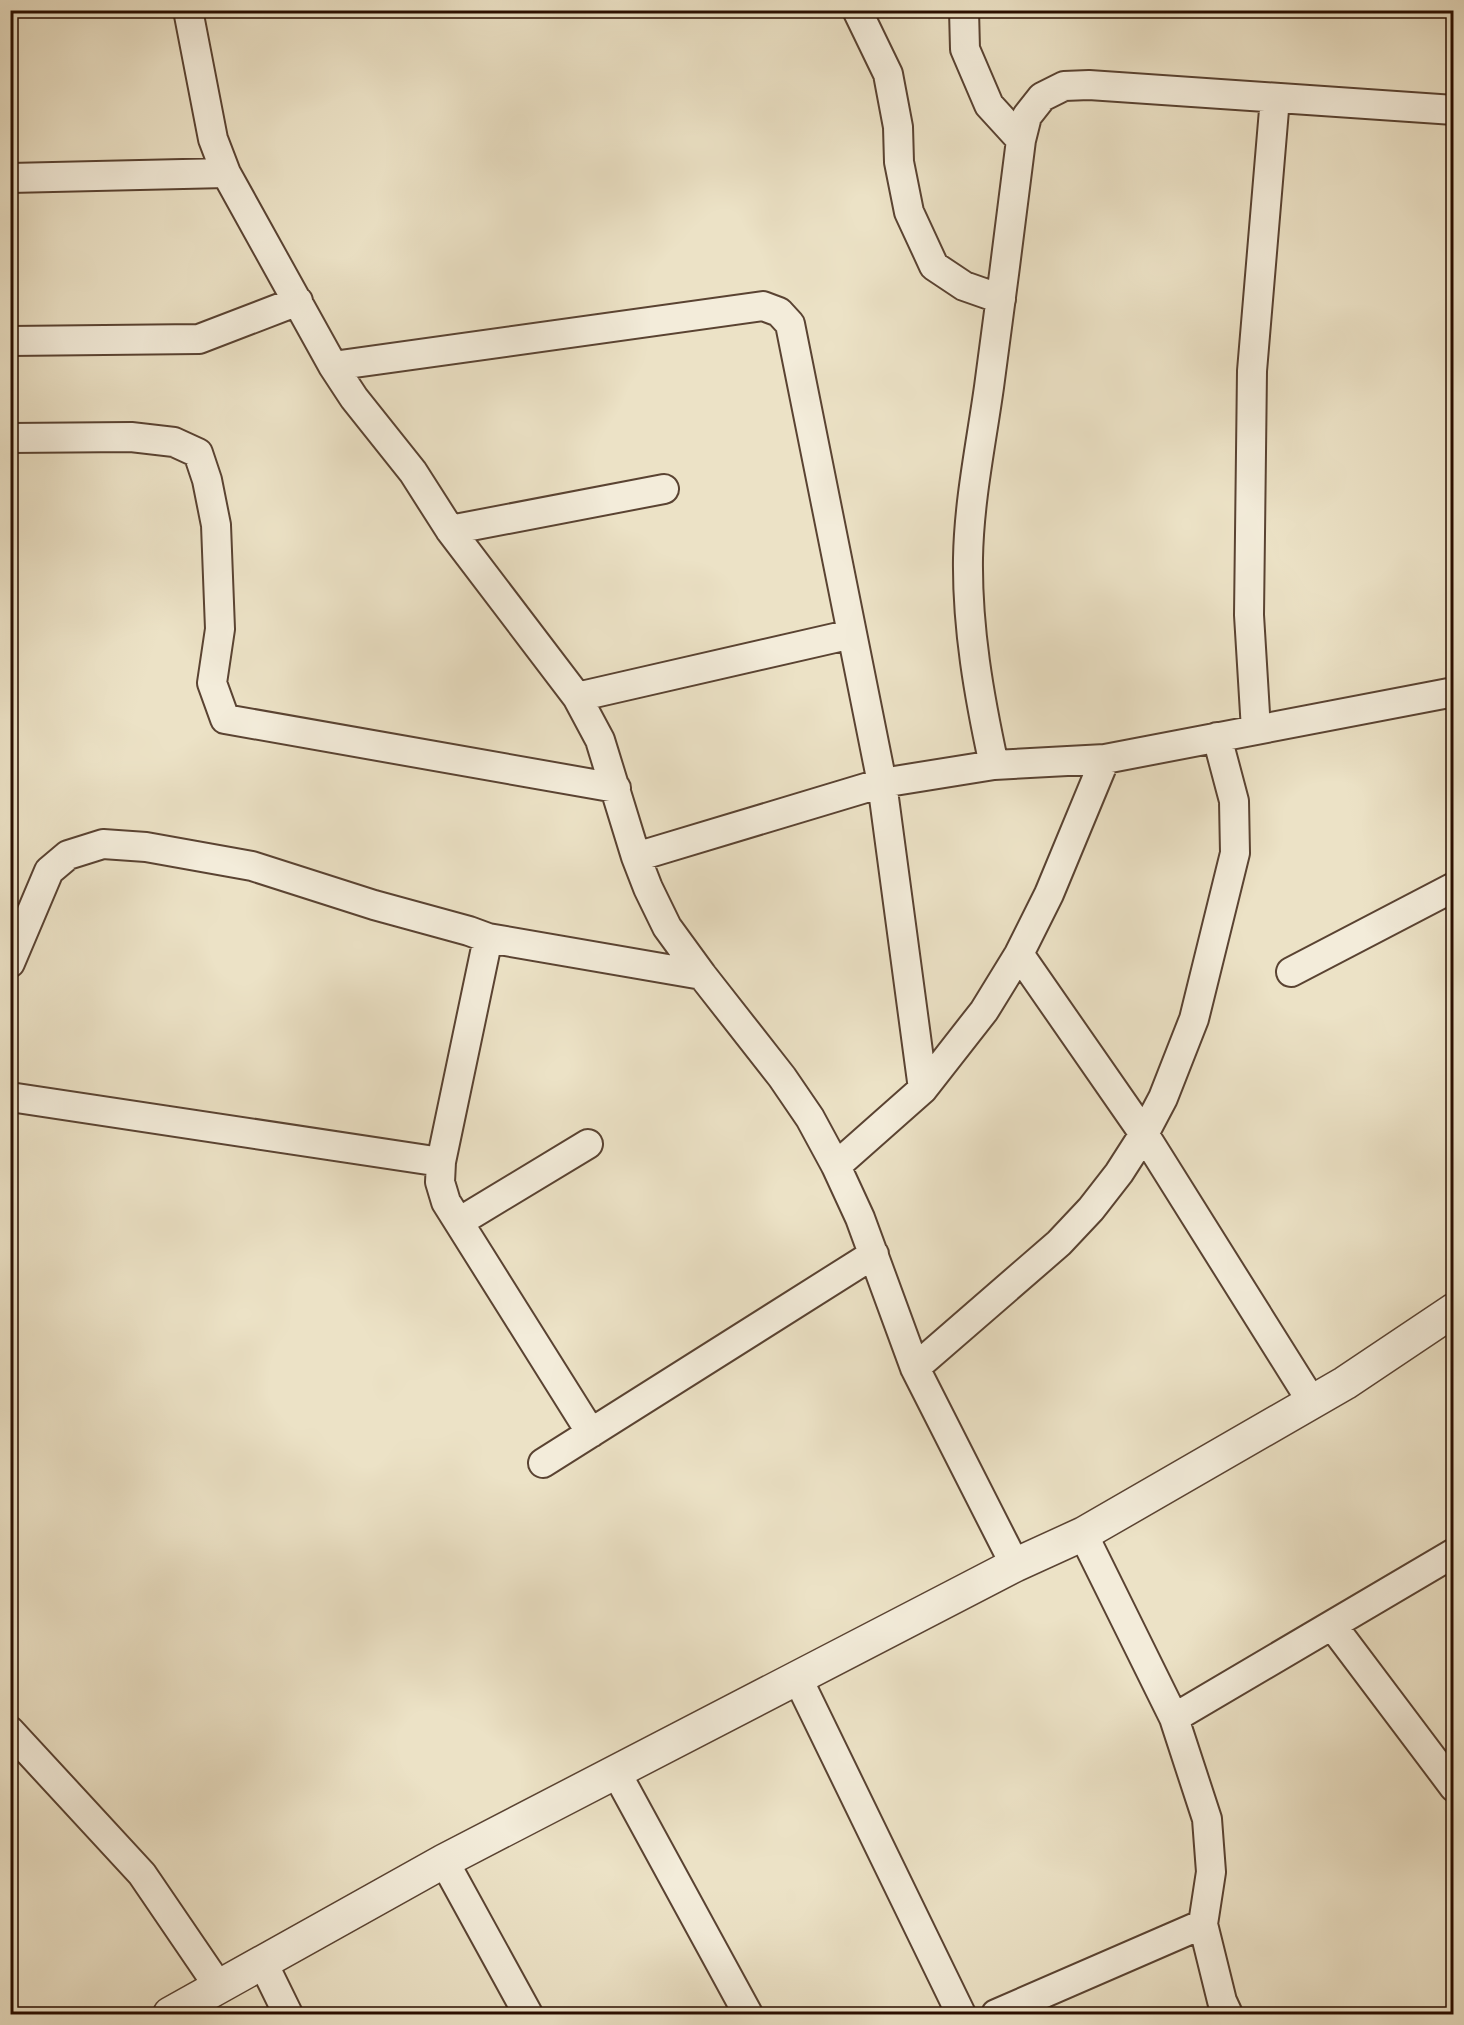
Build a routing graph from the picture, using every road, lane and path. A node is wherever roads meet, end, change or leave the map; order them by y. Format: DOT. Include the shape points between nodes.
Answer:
graph roads {
  1 [pos="188,10"];
  2 [pos="857,10"];
  3 [pos="964,10"];
  4 [pos="1275,98"];
  5 [pos="1454,110"];
  6 [pos="1021,140"];
  7 [pos="226,173"];
  8 [pos="10,178"];
  9 [pos="1001,299"];
  10 [pos="298,301"];
  11 [pos="10,341"];
  12 [pos="333,366"];
  13 [pos="10,438"];
  14 [pos="664,489"];
  15 [pos="450,530"];
  16 [pos="852,634"];
  17 [pos="1454,692"];
  18 [pos="577,697"];
  19 [pos="1256,730"];
  20 [pos="1217,738"];
  21 [pos="1105,759"];
  22 [pos="994,765"];
  23 [pos="882,783"];
  24 [pos="616,788"];
  25 [pos="636,857"];
  26 [pos="1454,887"];
  27 [pos="488,938"];
  28 [pos="1019,954"];
  29 [pos="10,963"];
  30 [pos="1291,972"];
  31 [pos="702,975"];
  32 [pos="922,1089"];
  33 [pos="10,1097"];
  34 [pos="1144,1134"];
  35 [pos="588,1144"];
  36 [pos="441,1162"];
  37 [pos="836,1166"];
  38 [pos="459,1222"];
  39 [pos="874,1254"];
  40 [pos="1454,1310"];
  41 [pos="915,1368"];
  42 [pos="1312,1402"];
  43 [pos="591,1433"];
  44 [pos="543,1463"];
  45 [pos="1083,1534"];
  46 [pos="1454,1553"];
  47 [pos="1015,1565"];
  48 [pos="1332,1625"];
  49 [pos="797,1677"];
  50 [pos="1174,1718"];
  51 [pos="10,1731"];
  52 [pos="616,1772"];
  53 [pos="1454,1787"];
  54 [pos="444,1862"];
  55 [pos="1203,1924"];
  56 [pos="263,1963"];
  57 [pos="219,1987"];
  58 [pos="170,2014"];
  59 [pos="288,2014"];
  60 [pos="528,2014"];
  61 [pos="748,2014"];
  62 [pos="961,2014"];
  63 [pos="996,2014"];
  64 [pos="1228,2014"];
  1 -- 7 [label="street" via="213,139"];
  2 -- 9 [label="street" via="888,74 909,212 934,266 964,286"];
  3 -- 6 [label="street" via="965,49 989,105"];
  4 -- 5 [label="street"];
  4 -- 6 [label="street" via="1064,86 1042,97 1027,116"];
  4 -- 19 [label="street" via="1252,371 1249,615"];
  6 -- 9 [label="street"];
  7 -- 8 [label="street"];
  7 -- 10 [label="street"];
  9 -- 22 [label="street" via="968,557 973,656"];
  10 -- 11 [label="street" via="200,339"];
  10 -- 12 [label="street"];
  12 -- 15 [label="street" via="413,472"];
  12 -- 16 [label="street" via="763,306 779,312 790,324"];
  13 -- 24 [label="street" via="131,437 174,442 198,453 216,525 220,630 212,683 225,719"];
  14 -- 15 [label="street"];
  15 -- 18 [label="street"];
  16 -- 18 [label="street"];
  16 -- 23 [label="street"];
  17 -- 19 [label="street"];
  18 -- 24 [label="street" via="600,740"];
  19 -- 20 [label="street"];
  20 -- 21 [label="street"];
  20 -- 34 [label="street" via="1234,801 1235,853 1194,1019"];
  21 -- 22 [label="street"];
  21 -- 28 [label="street" via="1049,894"];
  22 -- 23 [label="street"];
  23 -- 25 [label="street"];
  23 -- 32 [label="street"];
  24 -- 25 [label="street"];
  25 -- 31 [label="street" via="668,927"];
  26 -- 30 [label="street"];
  27 -- 29 [label="street" via="252,866 146,847 103,844 68,855 49,871"];
  27 -- 31 [label="street"];
  27 -- 36 [label="street"];
  28 -- 32 [label="street" via="984,1011"];
  28 -- 34 [label="street"];
  31 -- 37 [label="street" via="782,1077"];
  32 -- 37 [label="street"];
  33 -- 36 [label="street"];
  34 -- 41 [label="street" via="1091,1209 1059,1243"];
  34 -- 42 [label="street"];
  35 -- 38 [label="street"];
  36 -- 38 [label="street" via="440,1182 446,1202"];
  37 -- 39 [label="street"];
  38 -- 43 [label="street"];
  39 -- 41 [label="street"];
  39 -- 43 [label="street"];
  40 -- 42 [label="street"];
  41 -- 47 [label="street"];
  42 -- 45 [label="street"];
  43 -- 44 [label="street"];
  45 -- 47 [label="street"];
  45 -- 50 [label="street"];
  46 -- 48 [label="street"];
  47 -- 49 [label="street"];
  48 -- 50 [label="street"];
  48 -- 53 [label="street"];
  49 -- 52 [label="street"];
  49 -- 62 [label="street"];
  50 -- 55 [label="street" via="1207,1820 1211,1872"];
  51 -- 57 [label="street" via="142,1874"];
  52 -- 54 [label="street"];
  52 -- 61 [label="street"];
  54 -- 56 [label="street"];
  54 -- 60 [label="street"];
  55 -- 63 [label="street"];
  55 -- 64 [label="street"];
  56 -- 57 [label="street"];
  56 -- 59 [label="street"];
  57 -- 58 [label="street"];
}
